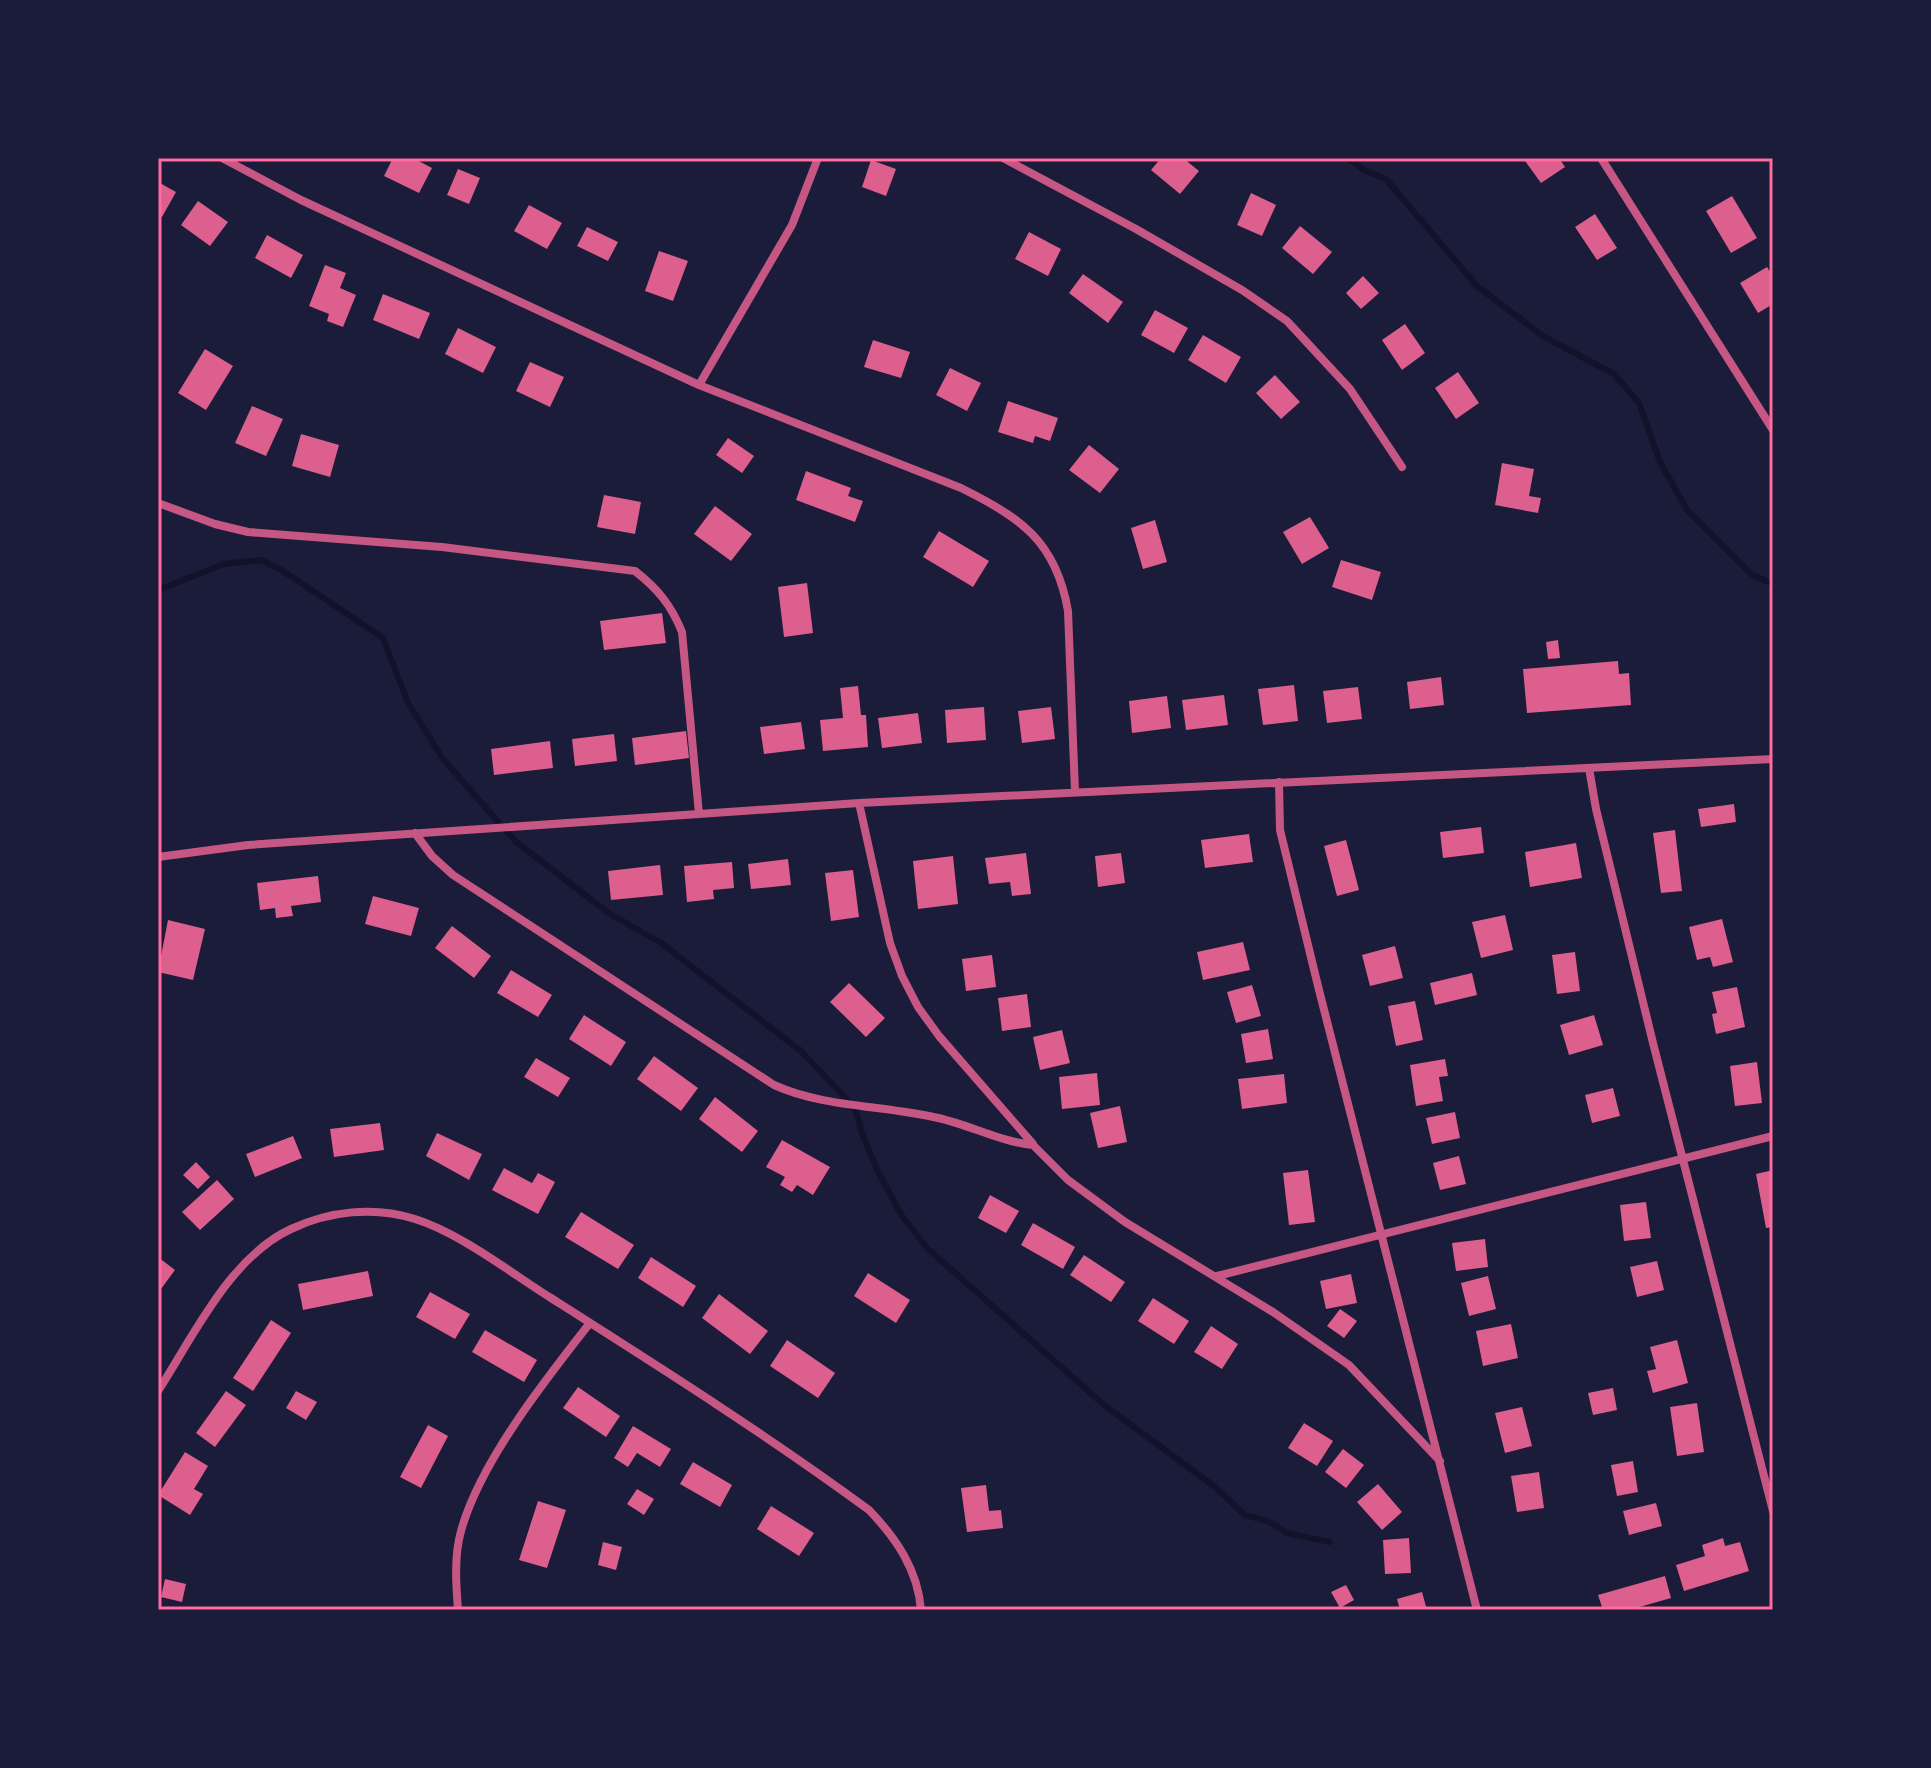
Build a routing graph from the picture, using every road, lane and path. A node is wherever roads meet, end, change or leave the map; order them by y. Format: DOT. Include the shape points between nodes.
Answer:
graph roads {
  1 [pos="222,158"];
  2 [pos="818,158"];
  3 [pos="1003,158"];
  4 [pos="1601,158"];
  5 [pos="699,385"];
  6 [pos="1773,430"];
  7 [pos="1402,467"];
  8 [pos="158,503"];
  9 [pos="1773,759"];
  10 [pos="1589,768"];
  11 [pos="1279,782"];
  12 [pos="1075,792"];
  13 [pos="859,803"];
  14 [pos="699,814"];
  15 [pos="415,833"];
  16 [pos="158,857"];
  17 [pos="1773,1136"];
  18 [pos="1033,1145"];
  19 [pos="1683,1159"];
  20 [pos="1382,1234"];
  21 [pos="1217,1276"];
  22 [pos="590,1323"];
  23 [pos="158,1391"];
  24 [pos="1440,1461"];
  25 [pos="1773,1511"];
  26 [pos="458,1610"];
  27 [pos="921,1610"];
  28 [pos="1477,1610"];
  1 -- 5 [label="street"];
  2 -- 5 [label="street" via="792,225"];
  3 -- 7 [label="street" via="1136,229 1287,321 1350,389"];
  4 -- 6 [label="street"];
  5 -- 12 [label="street" via="961,488 1025,525 1042,543 1059,575 1068,611"];
  8 -- 14 [label="street" via="248,532 442,547 635,571 656,587 682,632"];
  9 -- 10 [label="street"];
  10 -- 11 [label="street"];
  10 -- 19 [label="street"];
  11 -- 12 [label="street"];
  11 -- 20 [label="street" via="1280,830"];
  12 -- 13 [label="street"];
  13 -- 14 [label="street"];
  13 -- 18 [label="street" via="902,976 939,1036"];
  14 -- 15 [label="street"];
  15 -- 16 [label="street"];
  15 -- 18 [label="street" via="453,875 774,1085 817,1100 910,1112"];
  17 -- 19 [label="street"];
  18 -- 21 [label="street" via="1068,1180 1125,1222"];
  19 -- 20 [label="street"];
  19 -- 25 [label="street"];
  20 -- 21 [label="street"];
  20 -- 24 [label="street"];
  21 -- 24 [label="street" via="1349,1365"];
  22 -- 23 [label="street" via="445,1231 383,1212 350,1212 289,1230 254,1255 219,1296"];
  22 -- 26 [label="street" via="534,1398 469,1504 456,1564"];
  22 -- 27 [label="street" via="869,1510 902,1551"];
  24 -- 28 [label="street"];
}
